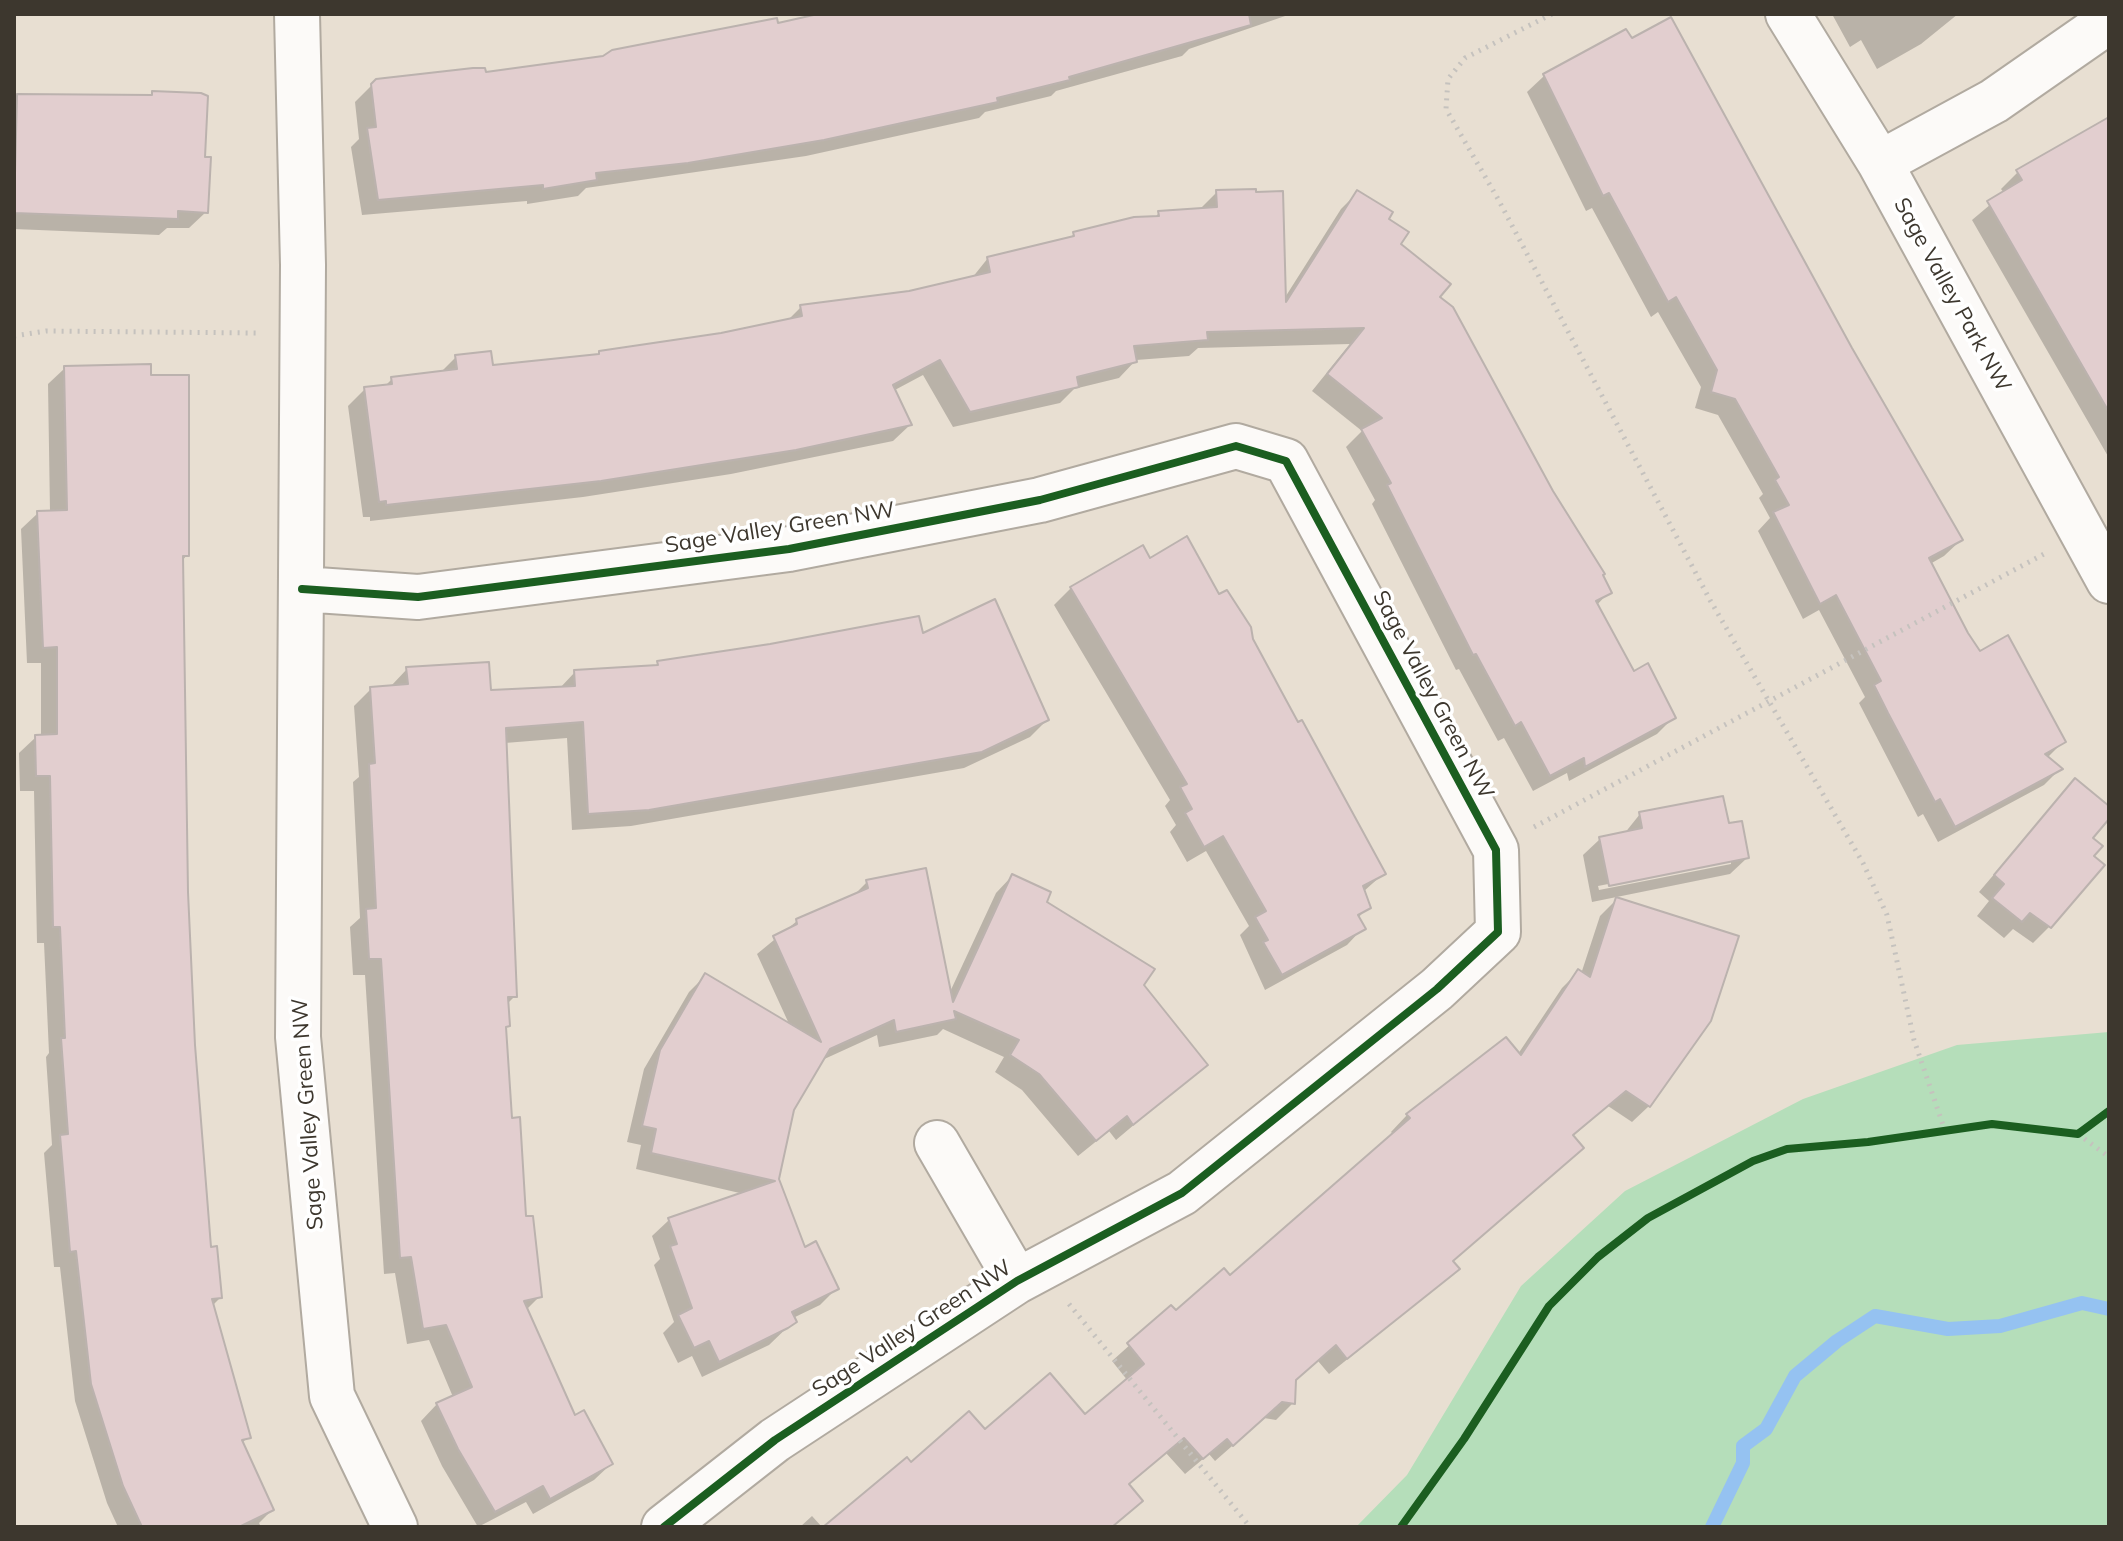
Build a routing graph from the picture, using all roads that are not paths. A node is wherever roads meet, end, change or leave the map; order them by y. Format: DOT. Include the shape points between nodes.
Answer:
graph roads {
  1 [pos="297,14"];
  2 [pos="1788,14"];
  3 [pos="2109,21"];
  4 [pos="1880,163"];
  5 [pos="2109,581"];
  6 [pos="302,589"];
  7 [pos="937,1143"];
  8 [pos="1017,1281"];
  9 [pos="395,1527"];
  10 [pos="664,1527"];
  1 -- 6 [label="street, Sage Valley Green NW"];
  2 -- 4 [label="street, Sage Valley Park NW"];
  3 -- 4 [label="street" via="1994,101"];
  4 -- 5 [label="street, Sage Valley Park NW"];
  6 -- 8 [label="street, Sage Valley Green NW" via="418,597 789,549 1040,500 1236,446 1286,461 1496,850 1498,932 1437,989 1182,1193"];
  6 -- 9 [label="street, Sage Valley Green NW" via="298,1037 332,1396"];
  7 -- 8 [label="street"];
  8 -- 10 [label="street, Sage Valley Green NW" via="775,1440"];
}
